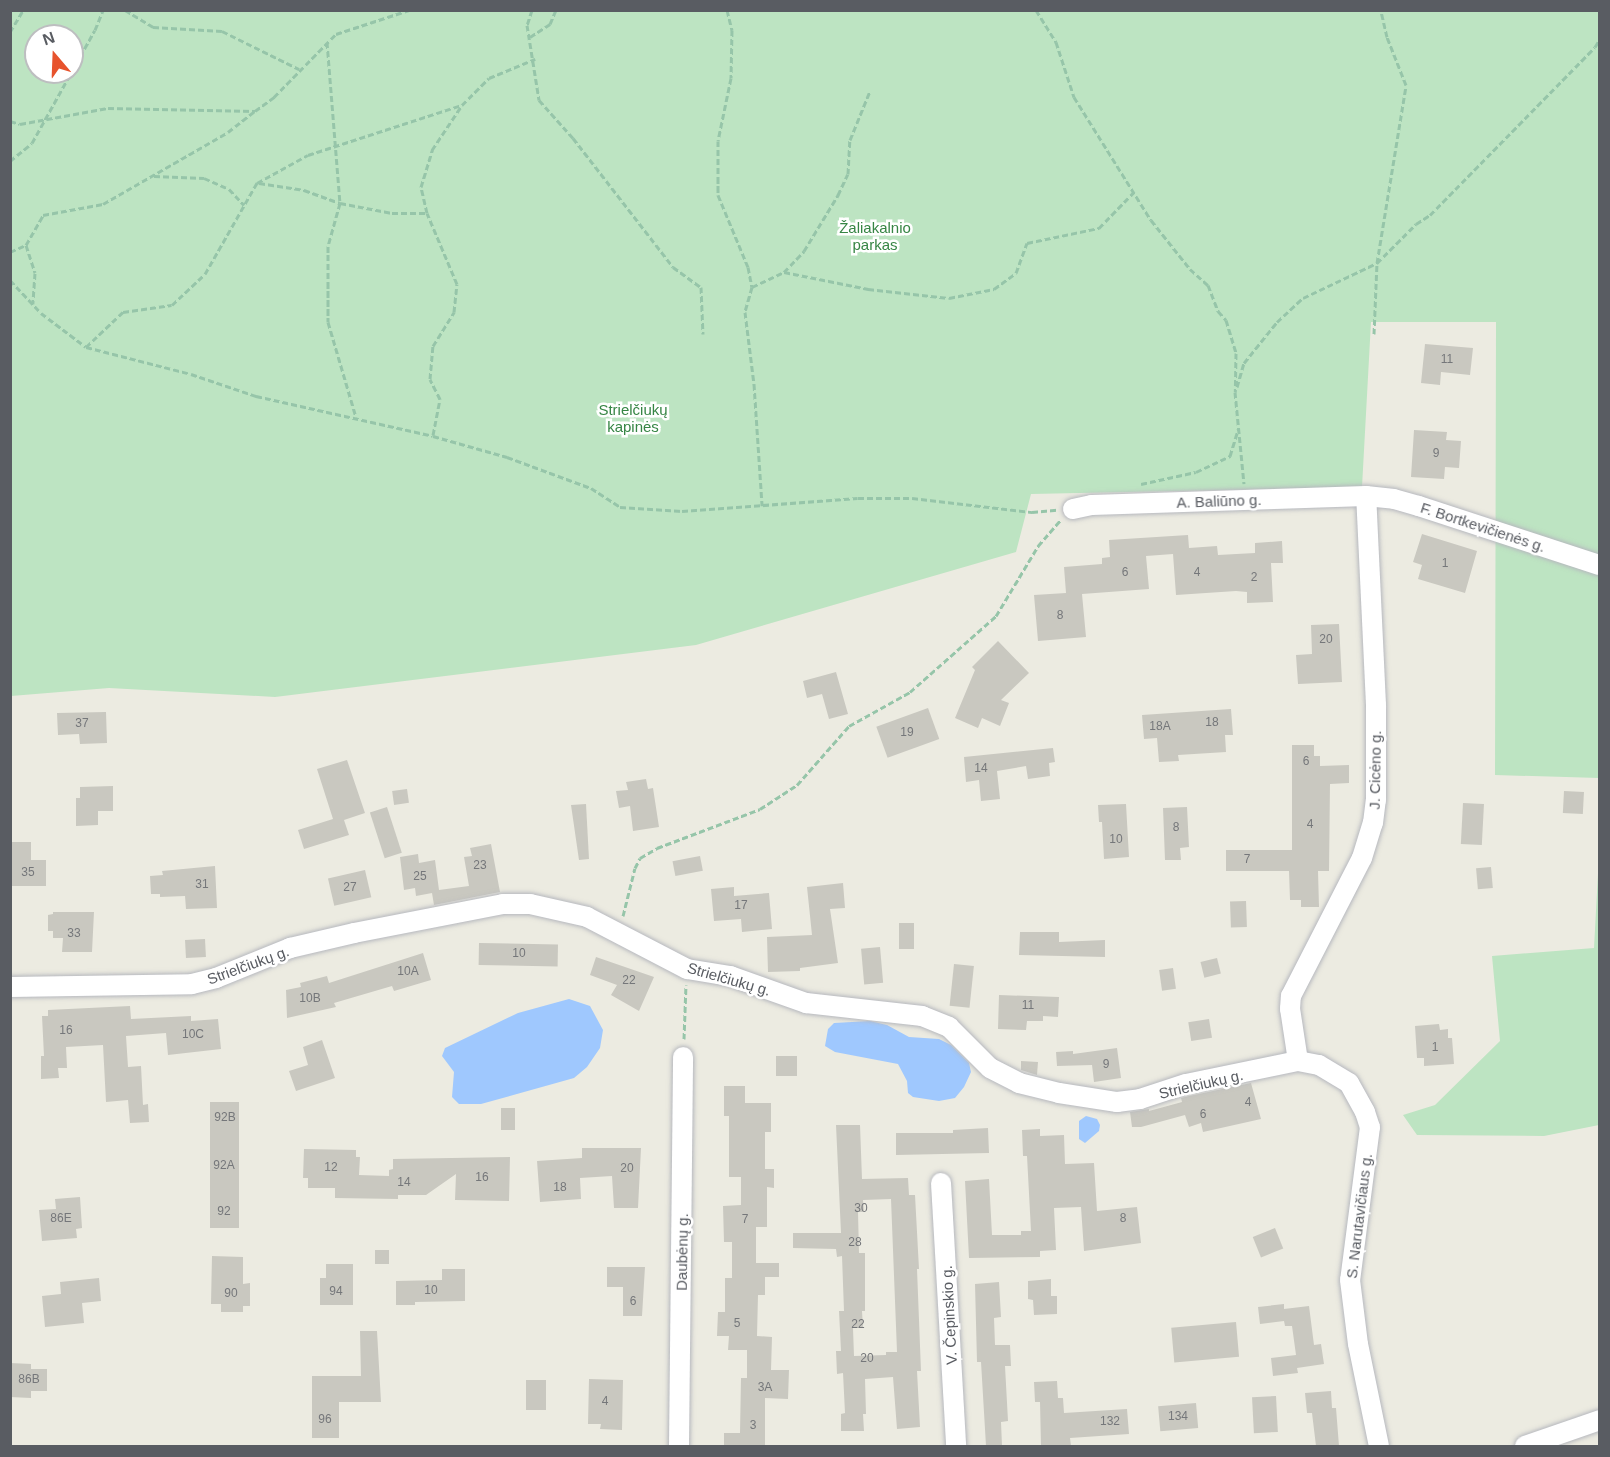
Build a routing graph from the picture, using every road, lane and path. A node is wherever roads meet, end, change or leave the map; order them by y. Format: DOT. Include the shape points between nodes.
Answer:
graph roads {
  1 [pos="23,10"];
  2 [pos="103,10"];
  3 [pos="125,10"];
  4 [pos="409,10"];
  5 [pos="532,10"];
  6 [pos="556,10"];
  7 [pos="727,10"];
  8 [pos="1036,10"];
  9 [pos="1381,10"];
  10 [pos="10,33"];
  11 [pos="530,37"];
  12 [pos="1599,39"];
  13 [pos="327,42"];
  14 [pos="535,59"];
  15 [pos="299,70"];
  16 [pos="870,91"];
  17 [pos="462,105"];
  18 [pos="255,111"];
  19 [pos="44,119"];
  20 [pos="10,121"];
  21 [pos="336,145"];
  22 [pos="10,161"];
  23 [pos="152,176"];
  24 [pos="257,183"];
  25 [pos="1134,192"];
  26 [pos="340,202"];
  27 [pos="244,205"];
  28 [pos="427,213"];
  29 [pos="26,245"];
  30 [pos="10,252"];
  31 [pos="1377,263"];
  32 [pos="784,272"];
  33 [pos="10,280"];
  34 [pos="752,287"];
  35 [pos="33,304"];
  36 [pos="704,334"];
  37 [pos="1374,334"];
  38 [pos="86,347"];
  39 [pos="1235,392"];
  40 [pos="356,417"];
  41 [pos="1239,427"];
  42 [pos="433,435"];
  43 [pos="1138,484"];
  44 [pos="1366,496"];
  45 [pos="1246,501"];
  46 [pos="762,506"];
  47 [pos="1073,509"];
  48 [pos="1599,565"];
  49 [pos="620,933"];
  50 [pos="687,969"];
  51 [pos="10,987"];
  52 [pos="683,1057"];
  53 [pos="1298,1061"];
  54 [pos="1370,1127"];
  55 [pos="941,1184"];
  56 [pos="1599,1420"];
  57 [pos="679,1446"];
  58 [pos="956,1446"];
  59 [pos="1379,1446"];
  60 [pos="1525,1446"];
  1 -- 10 [label="path"];
  2 -- 19 [label="path"];
  3 -- 15 [label="path" via="153,27 222,31"];
  4 -- 13 [label="path" via="336,34"];
  5 -- 11 [label="path" via="527,25"];
  6 -- 11 [label="path" via="550,24"];
  7 -- 34 [label="path" via="732,30 730,78 718,141 718,195 748,267"];
  8 -- 25 [label="path" via="1056,42 1074,97"];
  9 -- 31 [label="path" via="1406,85"];
  11 -- 14 [label="path"];
  12 -- 31 [label="path" via="1438,206"];
  13 -- 15 [label="path"];
  13 -- 21 [label="path"];
  14 -- 17 [label="path" via="489,78"];
  14 -- 36 [label="path" via="539,100 673,267 702,286"];
  15 -- 18 [label="path"];
  16 -- 32 [label="path" via="850,140 848,174 804,251"];
  17 -- 21 [label="path"];
  17 -- 28 [label="path" via="432,150 421,187"];
  18 -- 19 [label="path" via="108,108"];
  18 -- 23 [label="path" via="228,132"];
  19 -- 20 [label="path" via="20,124"];
  19 -- 22 [label="path" via="32,143"];
  21 -- 24 [label="path" via="308,155"];
  21 -- 26 [label="path"];
  23 -- 27 [label="path" via="204,178 229,189"];
  23 -- 29 [label="path" via="103,204 43,215"];
  24 -- 26 [label="path" via="304,190"];
  24 -- 27 [label="path"];
  25 -- 32 [label="path" via="1099,228 1027,243 1016,273 994,289 948,298 868,289"];
  25 -- 39 [label="path" via="1151,220 1208,285 1226,320 1236,353"];
  26 -- 28 [label="path" via="392,213"];
  26 -- 40 [label="path" via="328,246 328,322"];
  27 -- 38 [label="path" via="205,274 172,305 123,312"];
  28 -- 42 [label="path" via="457,284 454,312 433,346 430,380 440,399"];
  29 -- 30 [label="path"];
  29 -- 35 [label="path" via="34,273"];
  31 -- 37 [label="path"];
  31 -- 39 [label="path" via="1303,298 1277,322 1244,363"];
  32 -- 34 [label="path"];
  33 -- 35 [label="path"];
  34 -- 46 [label="path" via="745,312"];
  35 -- 38 [label="path"];
  38 -- 40 [label="path" via="191,374 256,396"];
  39 -- 41 [label="path"];
  40 -- 42 [label="path"];
  41 -- 43 [label="path" via="1230,456 1196,472"];
  41 -- 45 [label="path"];
  42 -- 46 [label="path" via="558,474 591,488 620,507 682,511"];
  44 -- 45 [label="street, A. Baliūno g."];
  44 -- 48 [label="street, F. Bortkevičienės g." via="1411,504"];
  44 -- 53 [label="street, J. Cicėno g." via="1378,772 1375,811 1362,858 1291,996"];
  45 -- 47 [label="street, A. Baliūno g." via="1092,505"];
  46 -- 47 [label="path" via="912,498 1032,512"];
  47 -- 49 [label="path" via="1038,546 996,616 909,692 849,726 797,785 760,809 640,858 634,868"];
  49 -- 50 [label="street, Strielčiukų g."];
  49 -- 51 [label="street, Strielčiukų g." via="587,917 555,908 503,904 290,948 192,984"];
  50 -- 52 [label="path"];
  50 -- 53 [label="street, Strielčiukų g." via="730,976 806,1003 922,1016 949,1027 990,1068 1019,1083 1082,1097 1117,1102 1140,1099 1186,1084"];
  52 -- 57 [label="street, Daubėnų g."];
  53 -- 54 [label="street, Strielčiukų g." via="1319,1065 1349,1083"];
  54 -- 59 [label="street, S. Narutavičiaus g." via="1350,1280 1358,1344"];
  55 -- 58 [label="street, V. Čepinskio g."];
  56 -- 60 [label="street"];
}
